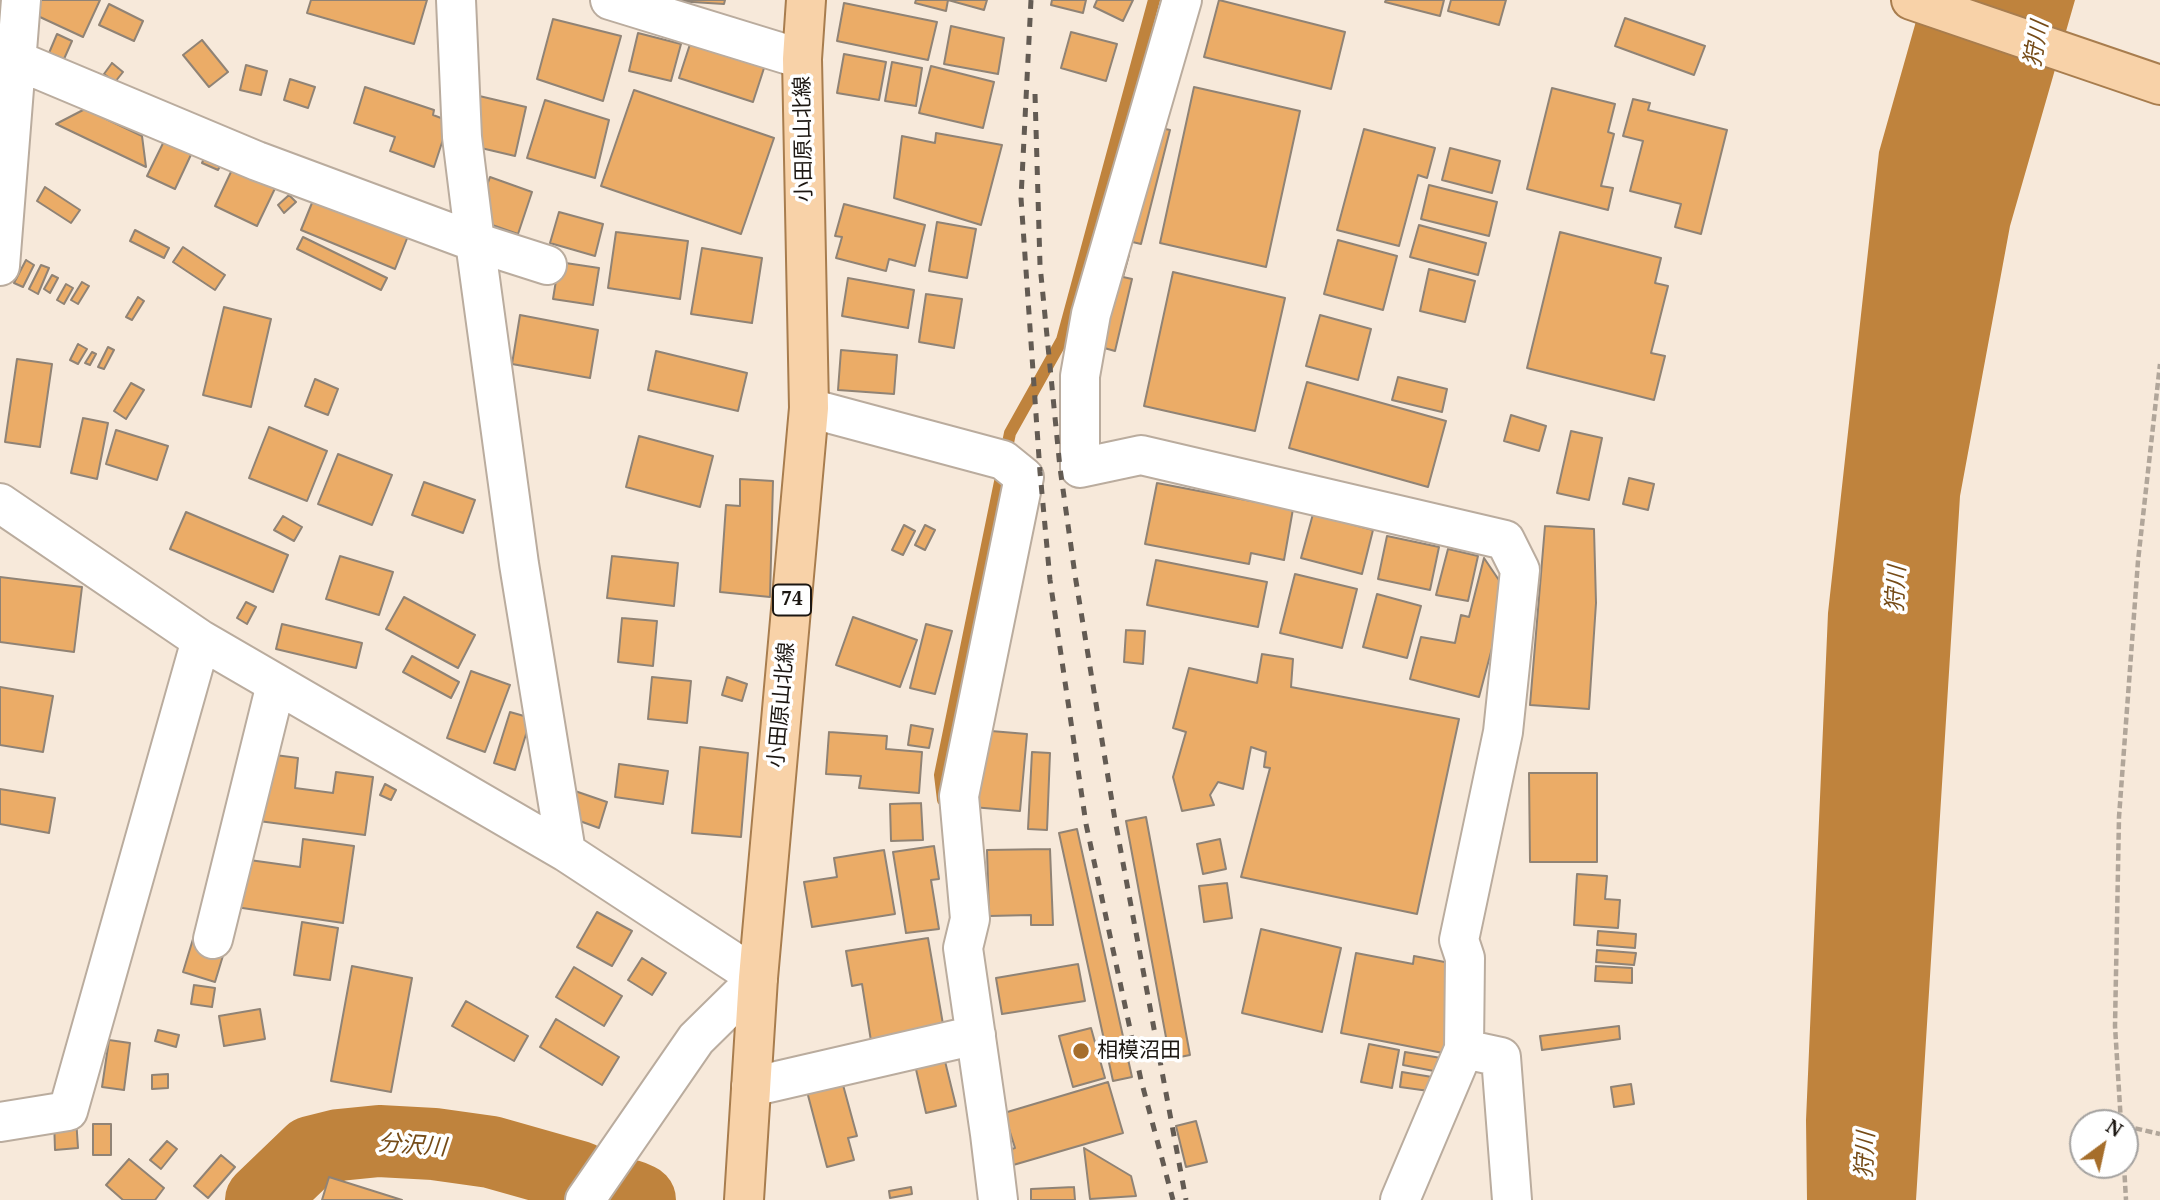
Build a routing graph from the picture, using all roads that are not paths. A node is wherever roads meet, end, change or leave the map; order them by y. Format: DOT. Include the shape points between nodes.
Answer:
graph roads {
  1 [pos="21,0"];
  2 [pos="456,0"];
  3 [pos="610,0"];
  4 [pos="806,0"];
  5 [pos="1182,0"];
  6 [pos="1911,0"];
  7 [pos="802,59"];
  8 [pos="16,60"];
  9 [pos="2160,85"];
  10 [pos="475,242"];
  11 [pos="547,265"];
  12 [pos="0,266"];
  13 [pos="809,408"];
  14 [pos="0,503"];
  15 [pos="201,640"];
  16 [pos="276,684"];
  17 [pos="566,852"];
  18 [pos="214,939"];
  19 [pos="758,978"];
  20 [pos="976,1035"];
  21 [pos="1464,1049"];
  22 [pos="751,1087"];
  23 [pos="0,1122"];
  24 [pos="585,1200"];
  25 [pos="744,1200"];
  26 [pos="998,1200"];
  27 [pos="1400,1200"];
  28 [pos="1512,1200"];
  1 -- 8 [label="street"];
  2 -- 10 [label="street" via="462,137"];
  3 -- 7 [label="street"];
  4 -- 7 [label="main road, 小田原山北線 / 74"];
  5 -- 21 [label="street" via="1090,314 1080,376 1080,468 1141,455 1505,540 1520,570 1503,732 1460,940 1465,958"];
  6 -- 9 [label="main road"];
  7 -- 13 [label="main road, 小田原山北線 / 74"];
  8 -- 10 [label="street" via="257,160"];
  8 -- 12 [label="street"];
  10 -- 11 [label="street"];
  10 -- 17 [label="street" via="519,564"];
  13 -- 19 [label="main road, 小田原山北線 / 74"];
  13 -- 20 [label="street" via="1003,460 1024,477 959,796 970,919 962,948"];
  14 -- 15 [label="street"];
  15 -- 16 [label="street"];
  15 -- 23 [label="street" via="68,1111"];
  16 -- 17 [label="street"];
  16 -- 18 [label="street"];
  17 -- 19 [label="street"];
  19 -- 22 [label="main road, 小田原山北線 / 74"];
  19 -- 24 [label="street" via="696,1039"];
  20 -- 22 [label="street"];
  20 -- 26 [label="street"];
  21 -- 27 [label="street"];
  21 -- 28 [label="street" via="1501,1057"];
  22 -- 25 [label="main road, 小田原山北線 / 74"];
}
